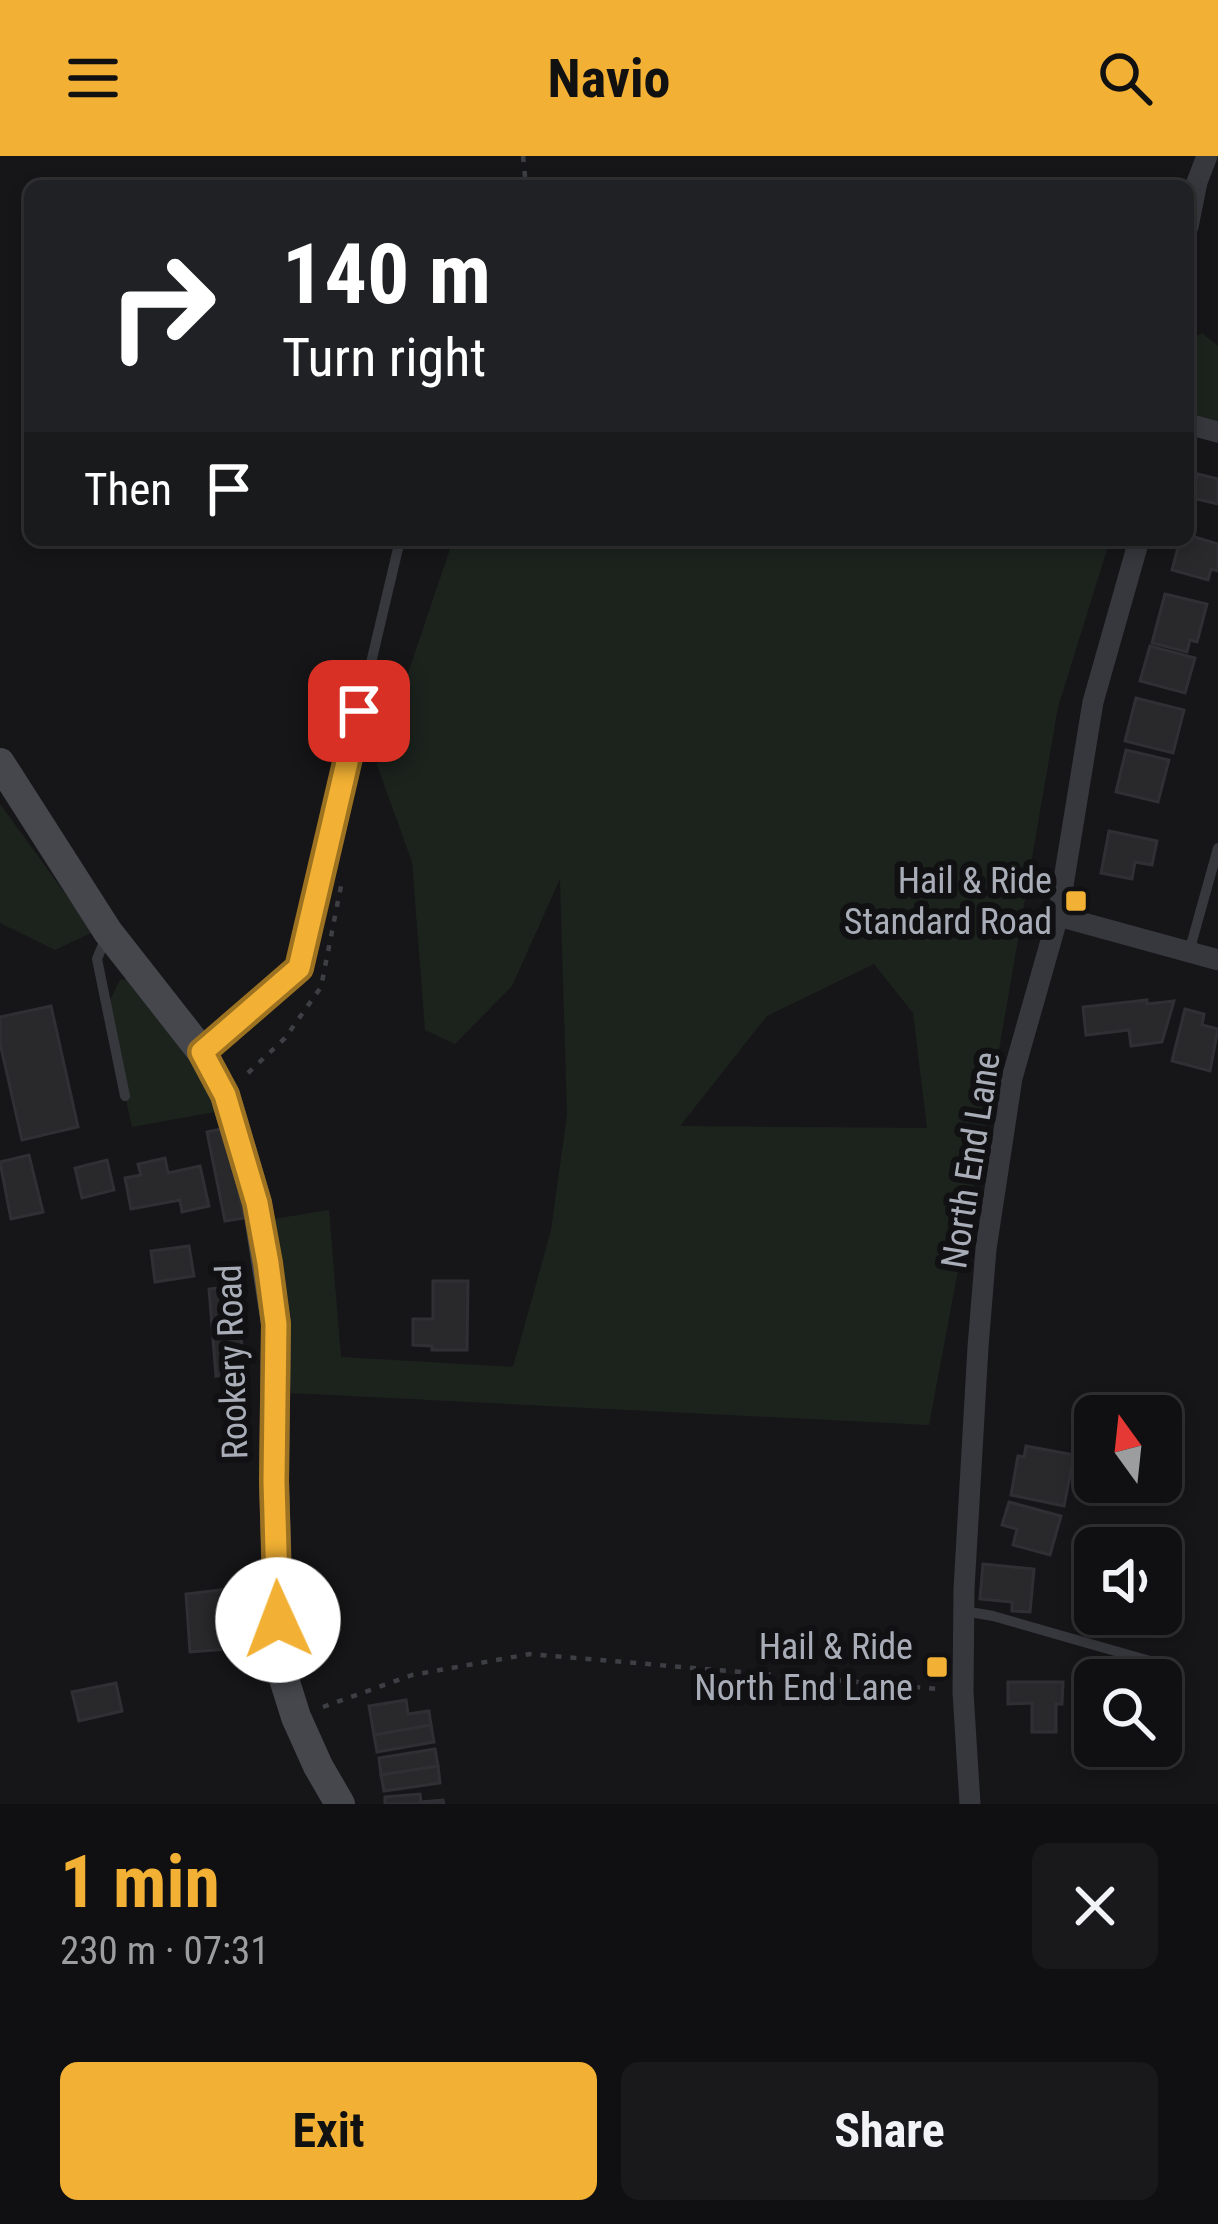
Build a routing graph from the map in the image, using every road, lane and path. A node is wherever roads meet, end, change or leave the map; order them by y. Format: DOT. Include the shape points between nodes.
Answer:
graph roads {
  1 [pos="1207,156"];
  2 [pos="1194,197"];
  3 [pos="399,546"];
  4 [pos="1137,546"];
  5 [pos="0,763"];
  6 [pos="1218,848"];
  7 [pos="1058,916"];
  8 [pos="108,932"];
  9 [pos="1189,952"];
  10 [pos="1218,960"];
  11 [pos="202,1052"];
  12 [pos="124,1096"];
  13 [pos="964,1611"];
  14 [pos="1143,1659"];
  15 [pos="963,1692"];
  16 [pos="296,1717"];
  17 [pos="340,1804"];
  18 [pos="970,1804"];
  1 -- 2 [label="street"];
  3 -- 11 [label="lane" via="299,968"];
  4 -- 7 [label="street, North End Lane" via="1093,702"];
  5 -- 8 [label="street, Rookery Road"];
  6 -- 9 [label="lane"];
  7 -- 9 [label="street"];
  7 -- 13 [label="street, North End Lane" via="1012,1078 986,1249"];
  8 -- 11 [label="street, Rookery Road"];
  8 -- 12 [label="lane" via="97,959"];
  9 -- 10 [label="street"];
  11 -- 16 [label="street, Rookery Road" via="225,1095 268,1263 276,1324 280,1666"];
  13 -- 14 [label="lane"];
  13 -- 15 [label="street, North End Lane"];
  15 -- 16 [label="path" via="530,1654 412,1675"];
  15 -- 18 [label="street, North End Lane"];
  16 -- 17 [label="street, Rookery Road"];
}
